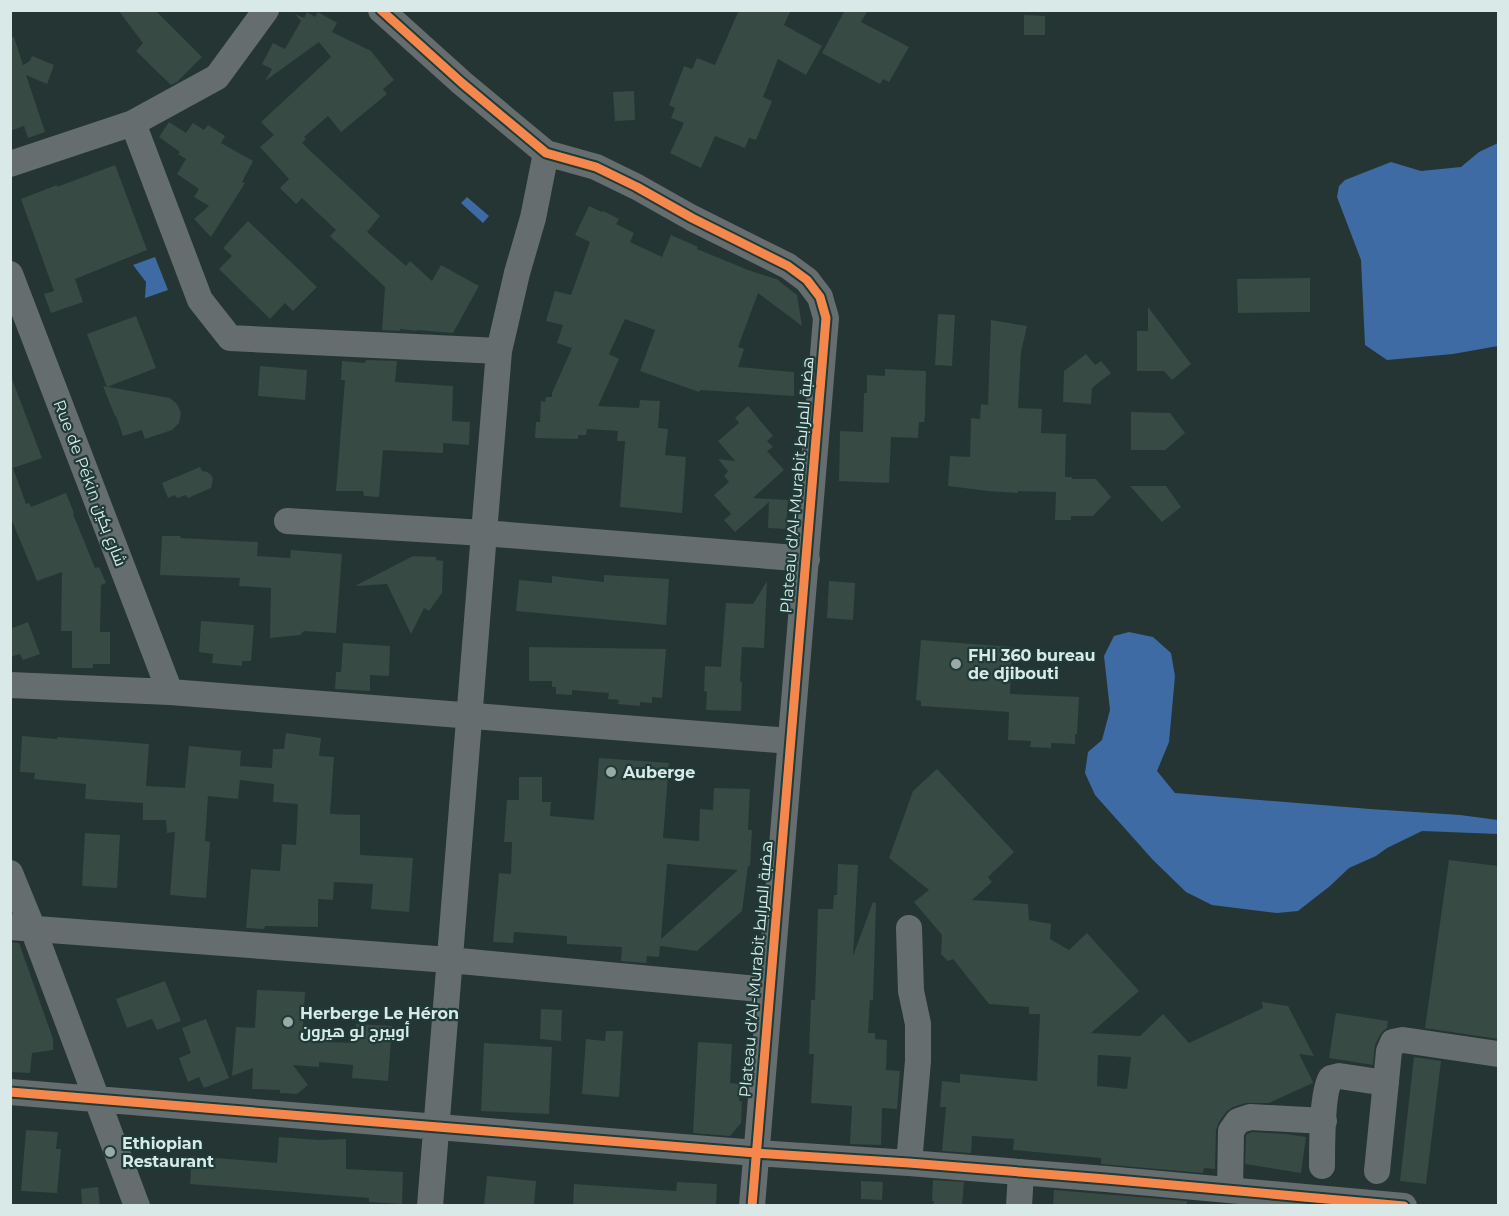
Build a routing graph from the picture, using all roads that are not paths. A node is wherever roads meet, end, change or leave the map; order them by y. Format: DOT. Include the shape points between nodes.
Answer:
graph roads {
  1 [pos="266,10"];
  2 [pos="381,10"];
  3 [pos="133,123"];
  4 [pos="546,153"];
  5 [pos="10,164"];
  6 [pos="10,274"];
  7 [pos="500,351"];
  8 [pos="287,521"];
  9 [pos="484,533"];
  10 [pos="807,559"];
  11 [pos="10,685"];
  12 [pos="170,692"];
  13 [pos="469,717"];
  14 [pos="790,741"];
  15 [pos="10,873"];
  16 [pos="22,928"];
  17 [pos="909,928"];
  18 [pos="449,960"];
  19 [pos="770,990"];
  20 [pos="1498,1054"];
  21 [pos="1386,1083"];
  22 [pos="10,1092"];
  23 [pos="98,1099"];
  24 [pos="1324,1121"];
  25 [pos="436,1126"];
  26 [pos="756,1153"];
  27 [pos="909,1163"];
  28 [pos="1322,1166"];
  29 [pos="1021,1172"];
  30 [pos="1377,1172"];
  31 [pos="1230,1190"];
  32 [pos="1341,1203"];
  33 [pos="138,1206"];
  34 [pos="430,1206"];
  35 [pos="752,1206"];
  36 [pos="1019,1206"];
  37 [pos="1404,1206"];
  1 -- 3 [label="street" via="217,77"];
  2 -- 4 [label="street, Plateau d'Al-Murabit هضبة المرابط"];
  3 -- 5 [label="street"];
  3 -- 7 [label="street" via="200,300 230,338"];
  4 -- 7 [label="street"];
  4 -- 10 [label="street, Plateau d'Al-Murabit هضبة المرابط" via="596,168 637,187 788,266 807,280 820,297 826,318"];
  6 -- 12 [label="street, Rue de Pékin شارع بكين"];
  7 -- 9 [label="street"];
  8 -- 9 [label="street"];
  9 -- 10 [label="street"];
  9 -- 13 [label="street"];
  10 -- 14 [label="street, Plateau d'Al-Murabit هضبة المرابط"];
  11 -- 12 [label="street"];
  12 -- 13 [label="street"];
  13 -- 14 [label="street"];
  13 -- 18 [label="street"];
  14 -- 19 [label="street, Plateau d'Al-Murabit هضبة المرابط"];
  15 -- 16 [label="street"];
  16 -- 18 [label="street"];
  16 -- 23 [label="street"];
  17 -- 27 [label="street" via="918,1061"];
  18 -- 19 [label="street"];
  18 -- 25 [label="street"];
  19 -- 26 [label="street, Plateau d'Al-Murabit هضبة المرابط"];
  20 -- 21 [label="street" via="1403,1040 1393,1042"];
  21 -- 24 [label="street" via="1331,1078"];
  21 -- 30 [label="street"];
  22 -- 23 [label="street"];
  23 -- 25 [label="street"];
  23 -- 33 [label="street"];
  24 -- 28 [label="street"];
  24 -- 31 [label="street" via="1250,1117 1238,1121 1231,1131"];
  25 -- 26 [label="street"];
  25 -- 34 [label="street"];
  26 -- 27 [label="street"];
  26 -- 35 [label="street, Plateau d'Al-Murabit هضبة المرابط"];
  27 -- 29 [label="street"];
  29 -- 31 [label="street"];
  29 -- 36 [label="street"];
  31 -- 32 [label="street"];
  32 -- 37 [label="street"];
}
